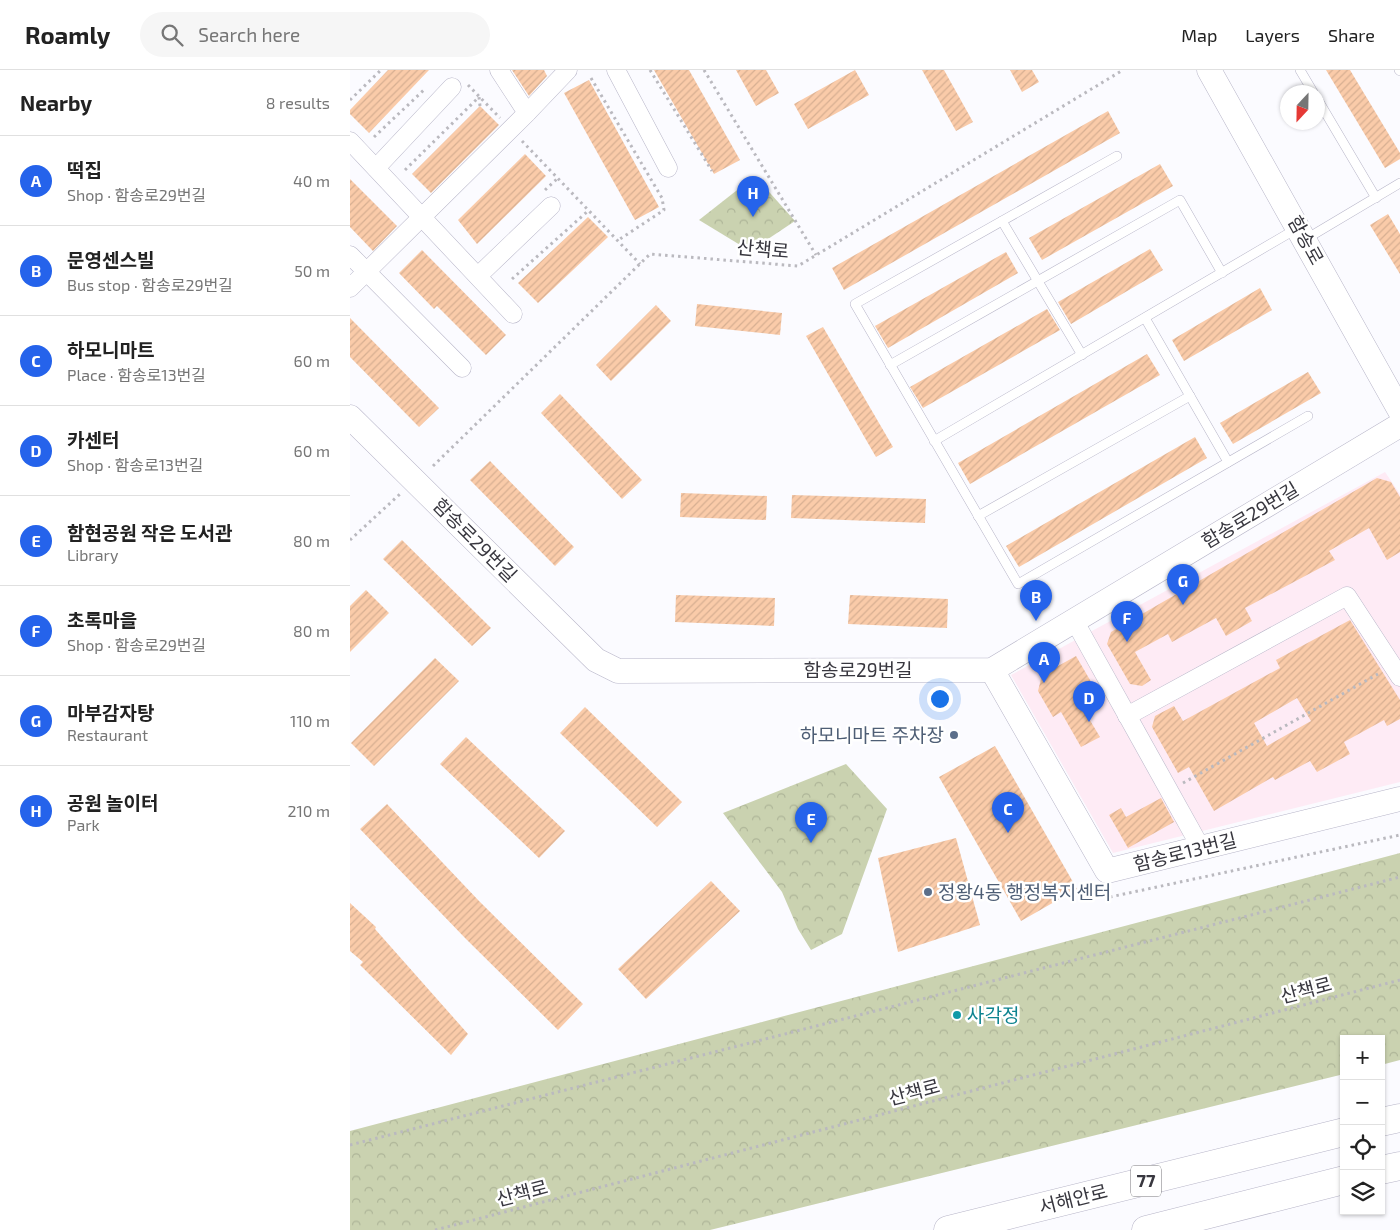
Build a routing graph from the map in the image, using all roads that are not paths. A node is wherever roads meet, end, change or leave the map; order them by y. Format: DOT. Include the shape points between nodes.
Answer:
graph roads {
  1 [pos="499,70"];
  2 [pos="568,70"];
  3 [pos="616,70"];
  4 [pos="1209,70"];
  5 [pos="1300,70"];
  6 [pos="459,85"];
  7 [pos="1309,85"];
  8 [pos="1325,112"];
  9 [pos="527,113"];
  10 [pos="350,141"];
  11 [pos="1117,156"];
  12 [pos="376,168"];
  13 [pos="668,168"];
  14 [pos="1400,183"];
  15 [pos="1376,198"];
  16 [pos="551,206"];
  17 [pos="422,218"];
  18 [pos="1002,221"];
  19 [pos="1302,233"];
  20 [pos="350,256"];
  21 [pos="366,272"];
  22 [pos="1222,273"];
  23 [pos="478,276"];
  24 [pos="1037,281"];
  25 [pos="350,288"];
  26 [pos="513,314"];
  27 [pos="1144,318"];
  28 [pos="1082,355"];
  29 [pos="890,365"];
  30 [pos="462,368"];
  31 [pos="1190,396"];
  32 [pos="1400,411"];
  33 [pos="1308,416"];
  34 [pos="350,417"];
  35 [pos="1400,424"];
  36 [pos="934,441"];
  37 [pos="1228,462"];
  38 [pos="978,516"];
  39 [pos="1074,620"];
  40 [pos="992,670"];
  41 [pos="1396,671"];
  42 [pos="1127,716"];
  43 [pos="1400,799"];
  44 [pos="1201,848"];
  45 [pos="1400,1118"];
  46 [pos="1385,1121"];
  47 [pos="1340,1133"];
  48 [pos="1400,1166"];
  49 [pos="1385,1169"];
  50 [pos="1340,1181"];
  51 [pos="948,1230"];
  52 [pos="1146,1230"];
  1 -- 9 [label="street"];
  2 -- 9 [label="street"];
  3 -- 13 [label="street"];
  4 -- 19 [label="street, 함송로"];
  5 -- 7 [label="lane"];
  6 -- 12 [label="street"];
  8 -- 15 [label="lane"];
  9 -- 17 [label="street"];
  10 -- 12 [label="street"];
  11 -- 18 [label="lane"];
  12 -- 17 [label="street"];
  14 -- 15 [label="lane"];
  15 -- 19 [label="lane"];
  16 -- 23 [label="street"];
  17 -- 21 [label="street"];
  17 -- 23 [label="street"];
  18 -- 24 [label="lane"];
  18 -- 29 [label="lane" via="855,304"];
  19 -- 22 [label="lane"];
  19 -- 32 [label="street, 함송로"];
  20 -- 21 [label="street"];
  21 -- 25 [label="street"];
  21 -- 30 [label="street"];
  22 -- 24 [label="lane" via="1180,200"];
  22 -- 27 [label="lane"];
  23 -- 26 [label="street"];
  24 -- 28 [label="lane"];
  24 -- 29 [label="lane"];
  27 -- 28 [label="lane"];
  27 -- 31 [label="lane"];
  28 -- 36 [label="lane"];
  29 -- 36 [label="lane"];
  31 -- 37 [label="lane"];
  31 -- 38 [label="lane"];
  33 -- 37 [label="lane"];
  34 -- 40 [label="street, 함송로29번길" via="596,660 618,671"];
  35 -- 39 [label="street, 함송로29번길"];
  36 -- 38 [label="lane"];
  37 -- 38 [label="lane" via="1018,584"];
  39 -- 40 [label="street, 함송로29번길"];
  39 -- 42 [label="street"];
  40 -- 44 [label="street, 함송로13번길" via="1107,871"];
  41 -- 42 [label="street" via="1347,596"];
  42 -- 44 [label="street"];
  43 -- 44 [label="street, 함송로13번길"];
  45 -- 46 [label="main road"];
  47 -- 51 [label="main road, 서해안로 / 77"];
  48 -- 49 [label="main road"];
  50 -- 52 [label="main road"];
}
